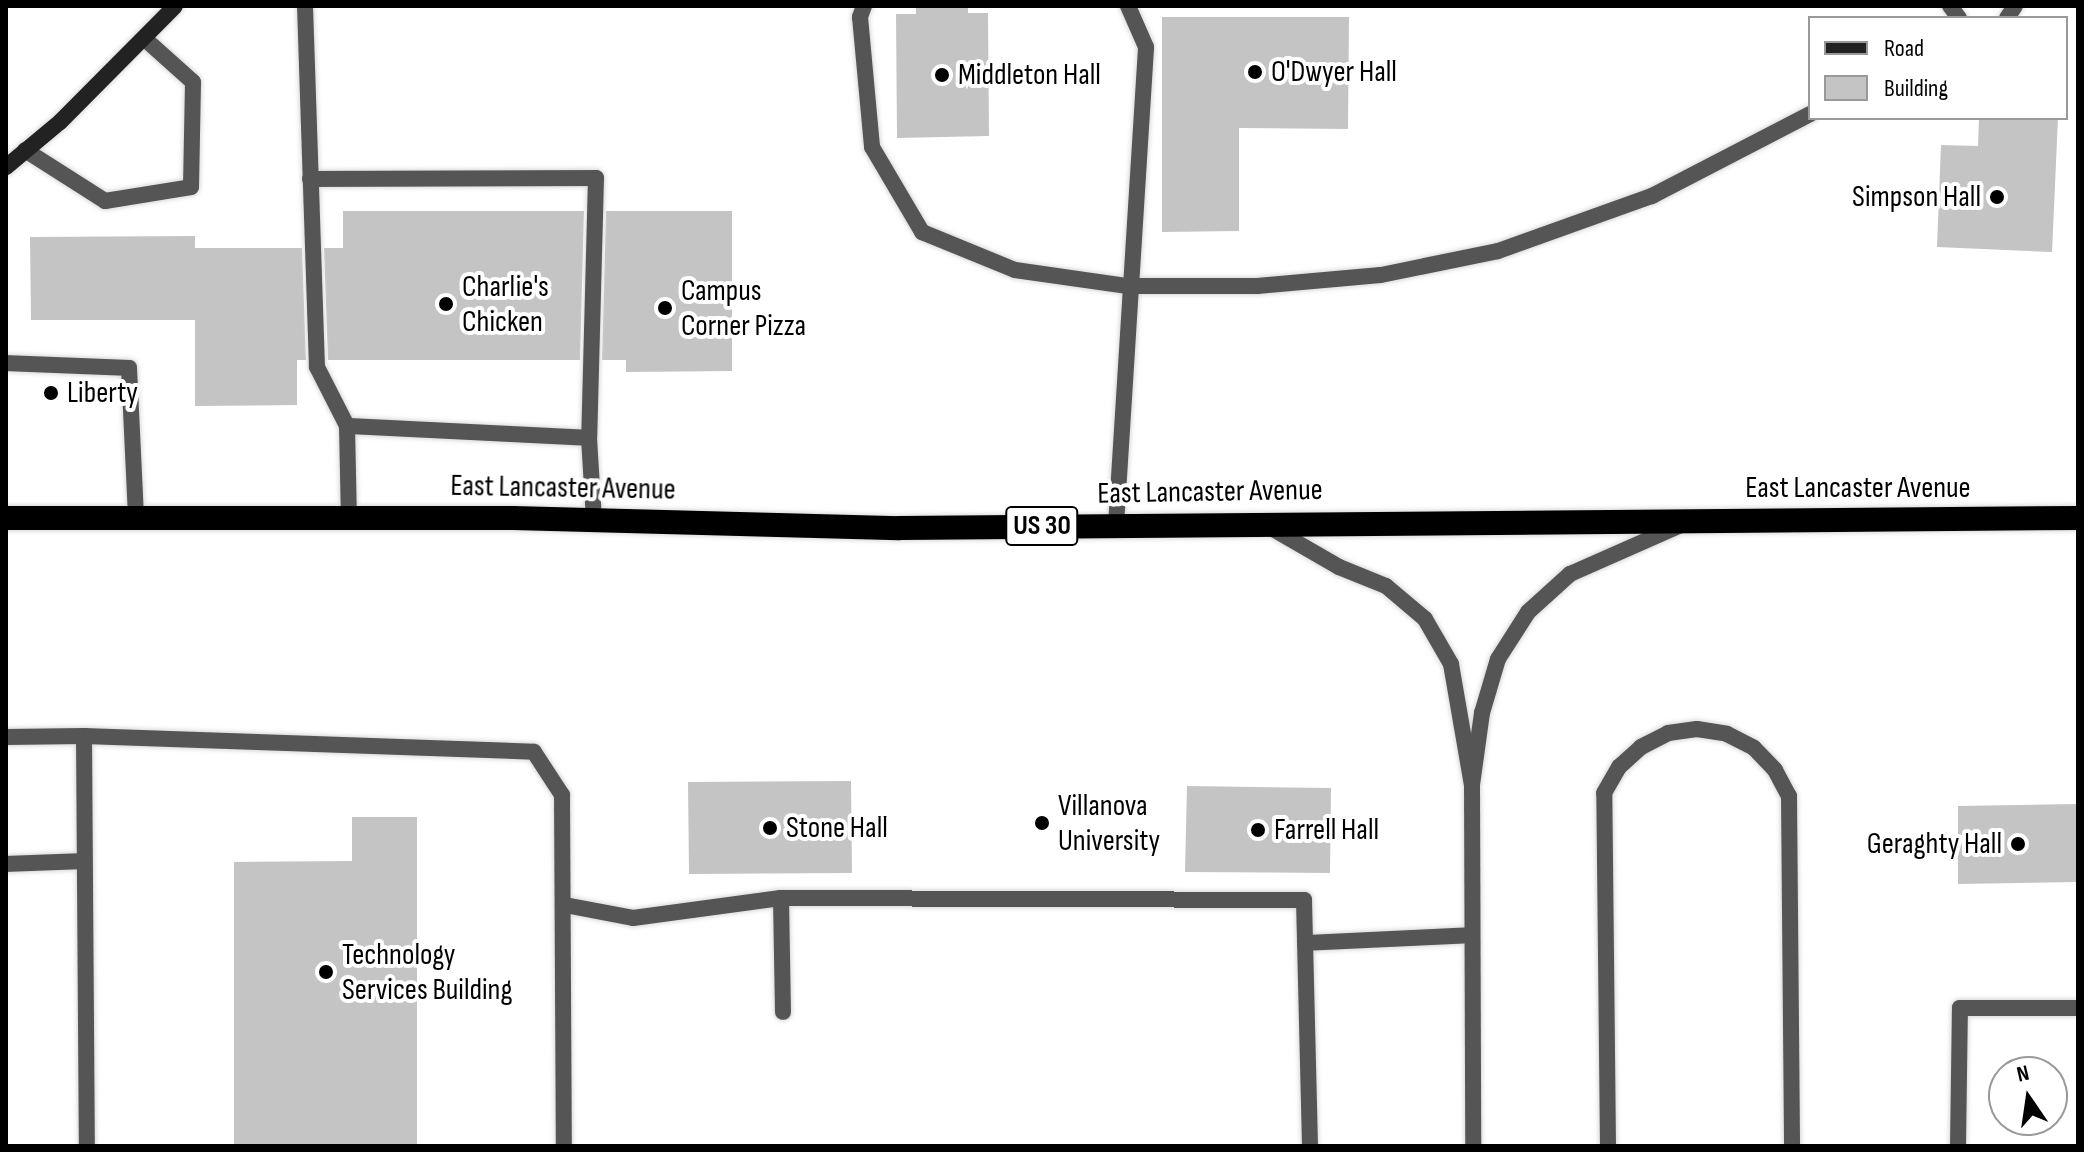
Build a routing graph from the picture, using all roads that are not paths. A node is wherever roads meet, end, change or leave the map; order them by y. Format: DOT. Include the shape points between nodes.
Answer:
graph roads {
  1 [pos="175,6"];
  2 [pos="305,6"];
  3 [pos="864,6"];
  4 [pos="1128,6"];
  5 [pos="144,38"];
  6 [pos="1808,115"];
  7 [pos="25,150"];
  8 [pos="6,167"];
  9 [pos="310,179"];
  10 [pos="1128,286"];
  11 [pos="6,363"];
  12 [pos="347,426"];
  13 [pos="589,438"];
  14 [pos="6,518"];
  15 [pos="136,518"];
  16 [pos="349,518"];
  17 [pos="2078,518"];
  18 [pos="594,520"];
  19 [pos="1692,521"];
  20 [pos="1263,523"];
  21 [pos="1116,525"];
  22 [pos="84,736"];
  23 [pos="6,737"];
  24 [pos="1472,785"];
  25 [pos="84,861"];
  26 [pos="6,864"];
  27 [pos="781,898"];
  28 [pos="565,905"];
  29 [pos="1472,935"];
  30 [pos="1305,943"];
  31 [pos="2078,1008"];
  32 [pos="783,1012"];
  33 [pos="87,1146"];
  34 [pos="564,1146"];
  35 [pos="1310,1146"];
  36 [pos="1473,1146"];
  37 [pos="1608,1146"];
  38 [pos="1792,1146"];
  39 [pos="1958,1146"];
  1 -- 5 [label="main road"];
  2 -- 9 [label="lane"];
  3 -- 10 [label="lane" via="860,17 872,147 922,232 1015,270"];
  4 -- 10 [label="lane" via="1146,47"];
  5 -- 7 [label="main road"];
  5 -- 7 [label="lane" via="193,82 191,187 105,201"];
  6 -- 10 [label="lane" via="1652,196 1498,251 1381,275 1257,286"];
  7 -- 8 [label="main road"];
  9 -- 12 [label="lane" via="317,367"];
  9 -- 13 [label="lane" via="596,178"];
  10 -- 21 [label="lane"];
  11 -- 15 [label="lane" via="129,368"];
  12 -- 13 [label="lane"];
  12 -- 16 [label="lane"];
  13 -- 18 [label="lane"];
  14 -- 15 [label="highway, East Lancaster Avenue / US 30"];
  15 -- 16 [label="highway, East Lancaster Avenue / US 30"];
  16 -- 18 [label="highway, East Lancaster Avenue / US 30"];
  17 -- 19 [label="highway, East Lancaster Avenue / US 30"];
  18 -- 21 [label="highway, East Lancaster Avenue / US 30" via="900,528"];
  19 -- 20 [label="highway, East Lancaster Avenue / US 30"];
  19 -- 24 [label="lane" via="1570,574 1528,612 1498,659 1482,713"];
  20 -- 21 [label="highway, East Lancaster Avenue / US 30"];
  20 -- 24 [label="lane" via="1339,567 1386,586 1425,619 1451,664"];
  22 -- 23 [label="lane"];
  22 -- 25 [label="lane"];
  22 -- 28 [label="lane" via="534,752 562,795"];
  24 -- 29 [label="lane"];
  25 -- 26 [label="lane"];
  25 -- 33 [label="lane"];
  27 -- 28 [label="lane" via="633,918"];
  27 -- 30 [label="lane" via="1304,900"];
  27 -- 32 [label="lane"];
  28 -- 34 [label="lane"];
  29 -- 30 [label="lane"];
  29 -- 36 [label="lane"];
  30 -- 35 [label="lane"];
  31 -- 39 [label="lane" via="1960,1008"];
  37 -- 38 [label="lane" via="1604,793 1619,767 1641,747 1668,733 1697,729 1727,734 1754,748 1775,770 1789,796"];
}
